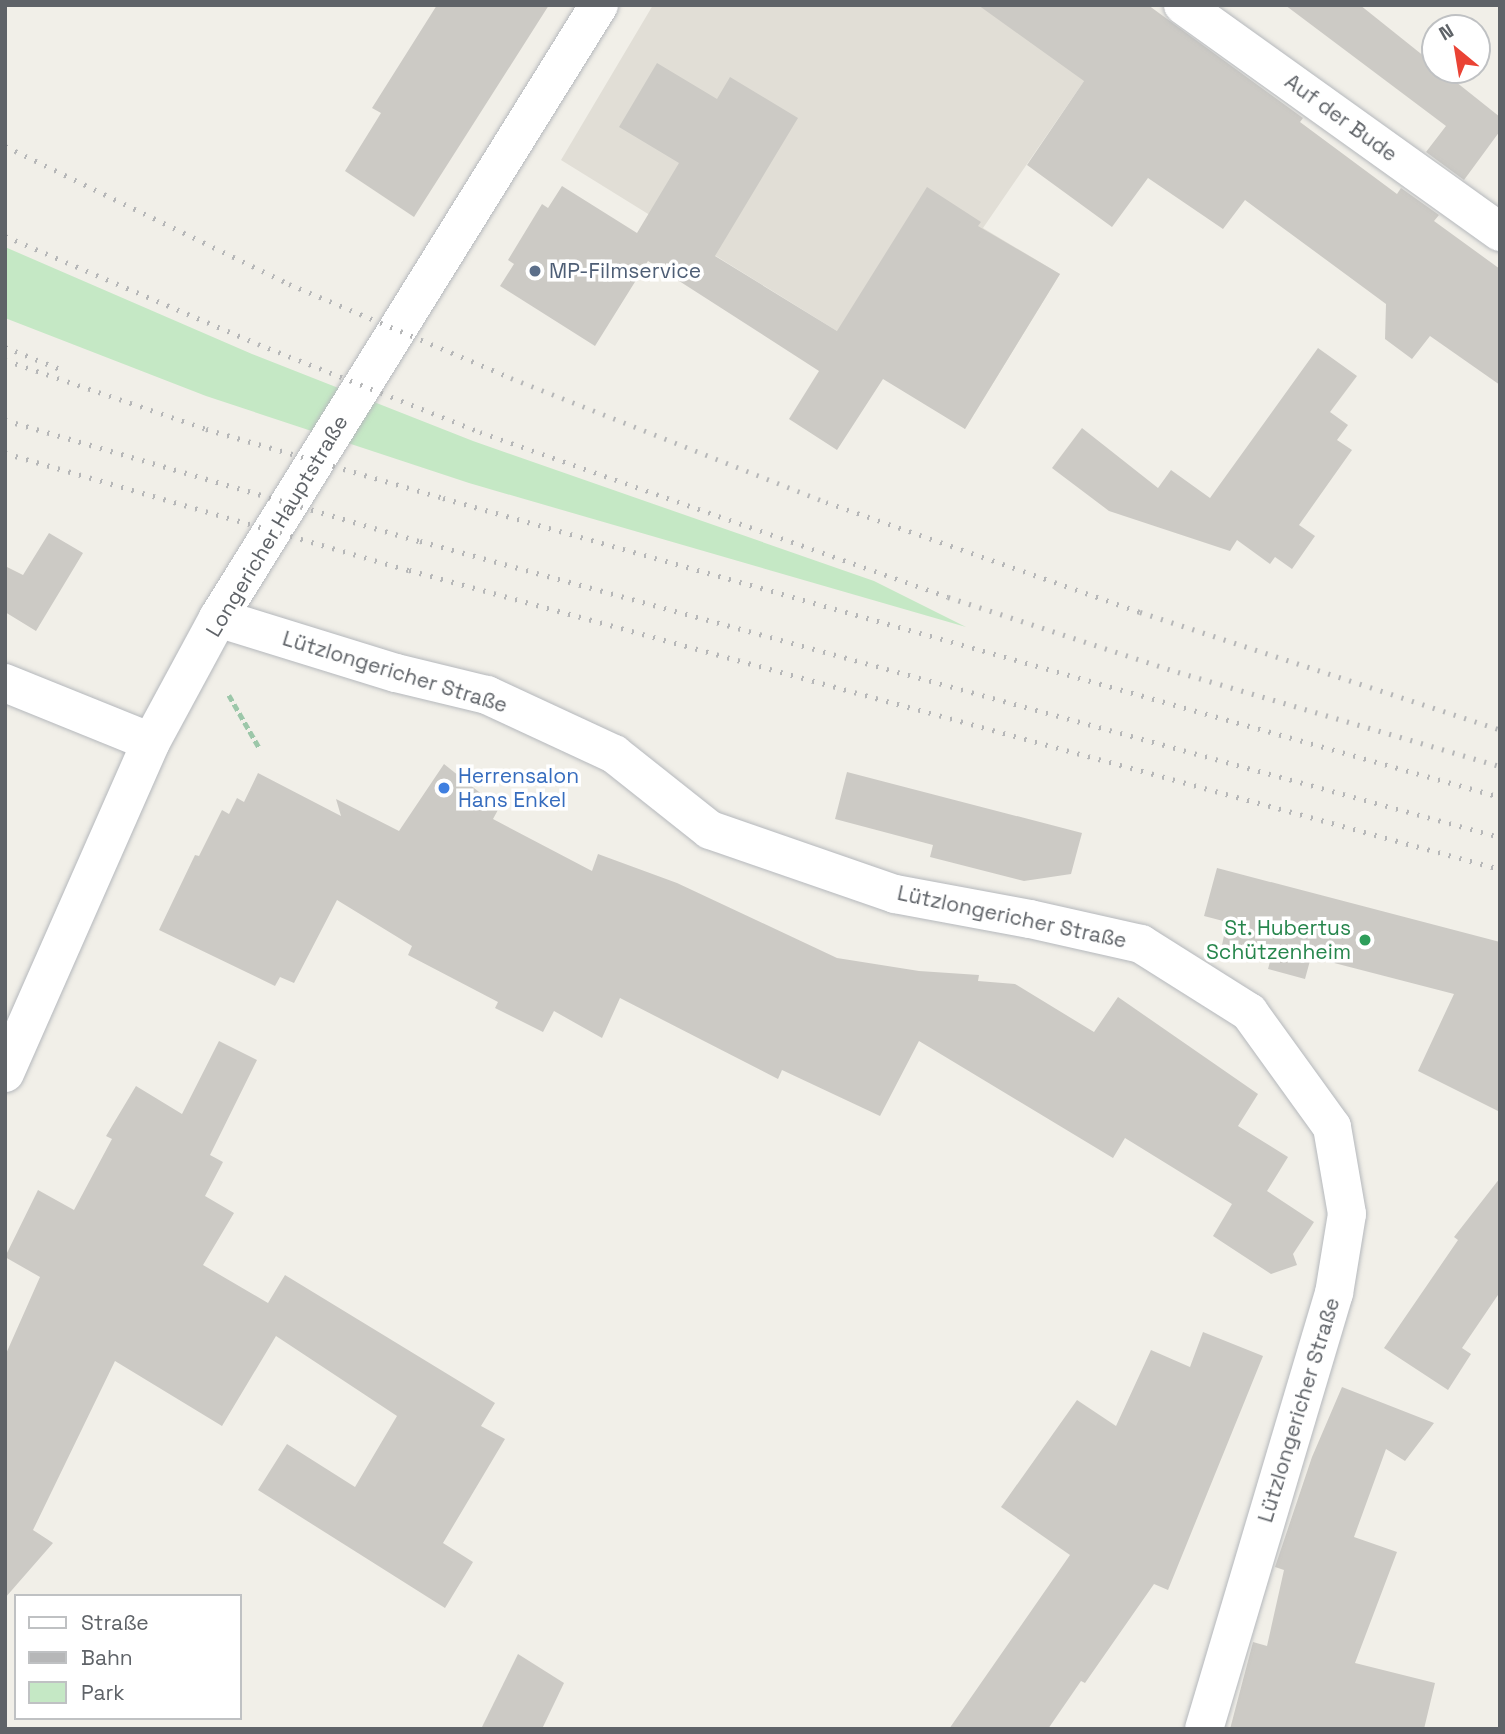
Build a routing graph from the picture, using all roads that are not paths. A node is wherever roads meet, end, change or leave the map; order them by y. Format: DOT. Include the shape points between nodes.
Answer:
graph roads {
  1 [pos="599,5"];
  2 [pos="1183,5"];
  3 [pos="1500,232"];
  4 [pos="218,618"];
  5 [pos="5,683"];
  6 [pos="151,742"];
  7 [pos="5,1073"];
  8 [pos="1204,1729"];
  1 -- 4 [label="street, Longericher Hauptstraße"];
  2 -- 3 [label="street, Auf der Bude"];
  4 -- 6 [label="street, Longericher Hauptstraße"];
  4 -- 8 [label="street, Lützlongericher Straße" via="396,673 487,695 614,754 710,830 895,894 1141,944 1249,1012 1332,1127 1347,1213 1334,1293"];
  5 -- 6 [label="street"];
  6 -- 7 [label="street, Longericher Hauptstraße"];
}
